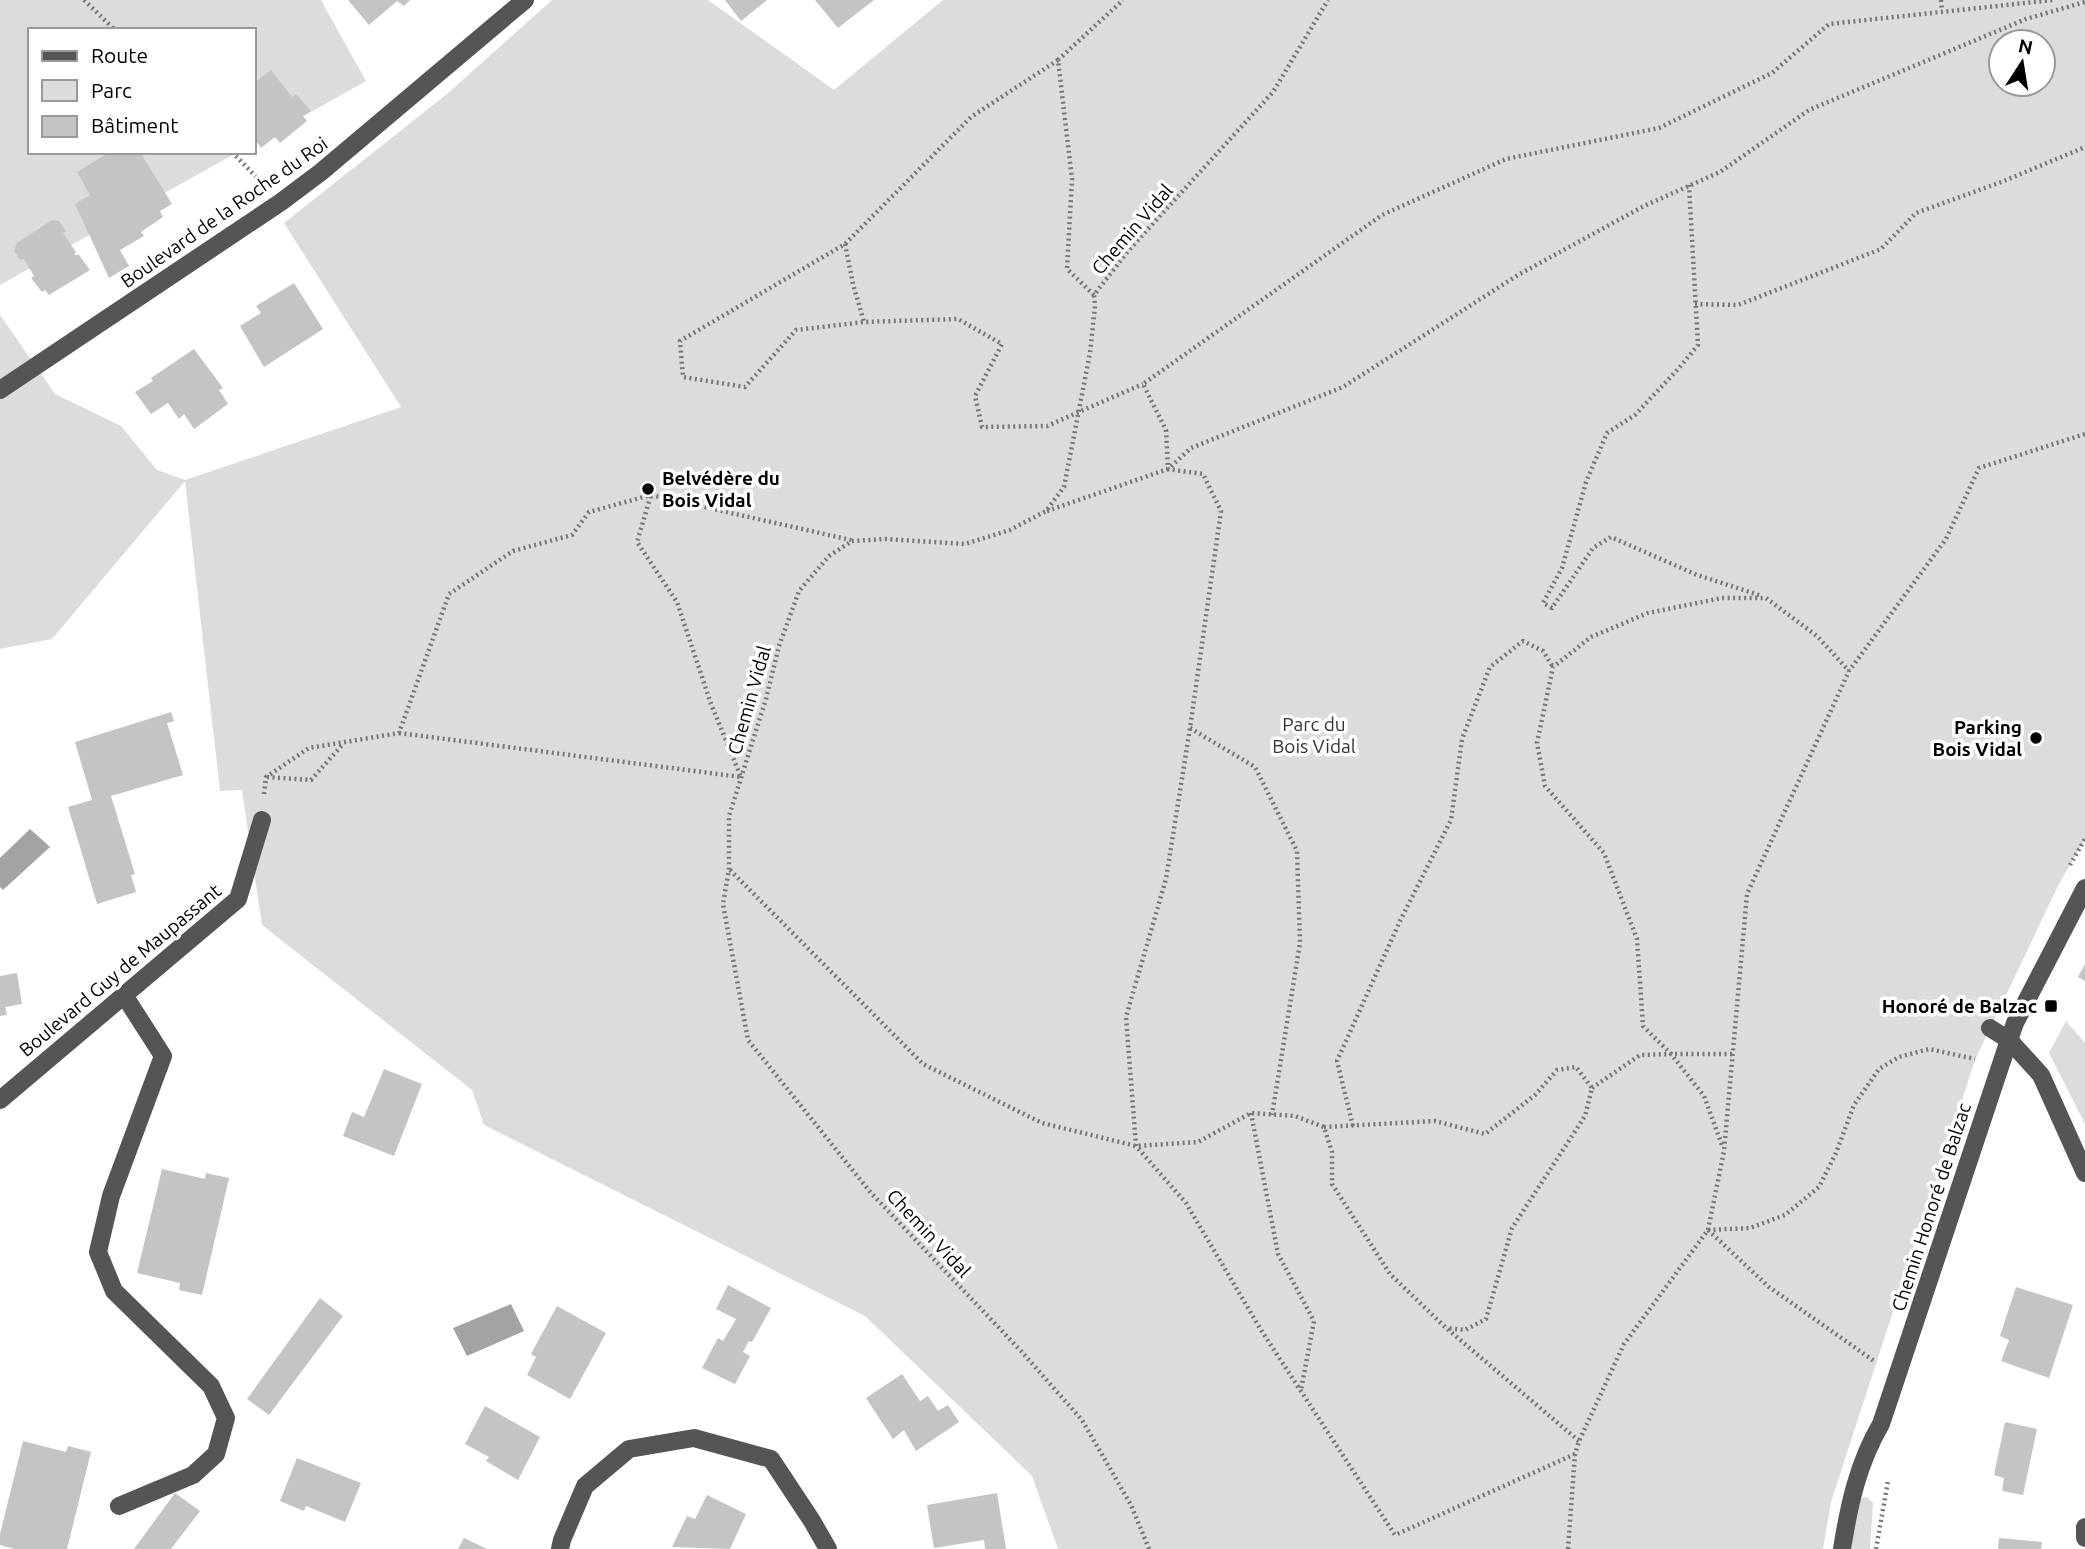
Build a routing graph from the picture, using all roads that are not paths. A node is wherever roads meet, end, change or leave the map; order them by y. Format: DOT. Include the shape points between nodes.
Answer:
graph roads {
  1 [pos="525,0"];
  2 [pos="0,390"];
  3 [pos="262,820"];
  4 [pos="2085,888"];
  5 [pos="124,995"];
  6 [pos="1990,1028"];
  7 [pos="2009,1040"];
  8 [pos="2003,1057"];
  9 [pos="2041,1075"];
  10 [pos="0,1100"];
  11 [pos="2085,1173"];
  12 [pos="119,1506"];
  13 [pos="2085,1527"];
  14 [pos="2085,1538"];
  15 [pos="560,1549"];
  16 [pos="828,1549"];
  17 [pos="1842,1549"];
  1 -- 2 [label="street, Boulevard de la Roche du Roi" via="281,202"];
  3 -- 5 [label="street, Boulevard Guy de Maupassant" via="238,899"];
  4 -- 7 [label="street, Chemin Honoré de Balzac"];
  5 -- 10 [label="street, Boulevard Guy de Maupassant"];
  5 -- 12 [label="street" via="163,1056 111,1196 98,1252 114,1292 211,1386 226,1418 216,1454 193,1475"];
  6 -- 7 [label="street"];
  7 -- 8 [label="street, Chemin Honoré de Balzac"];
  7 -- 9 [label="street"];
  8 -- 9 [label="street"];
  8 -- 17 [label="street, Chemin Honoré de Balzac" via="1881,1424 1849,1502"];
  9 -- 11 [label="street"];
  13 -- 14 [label="street"];
  15 -- 16 [label="street" via="585,1486 629,1449 694,1438 771,1460"];
}
